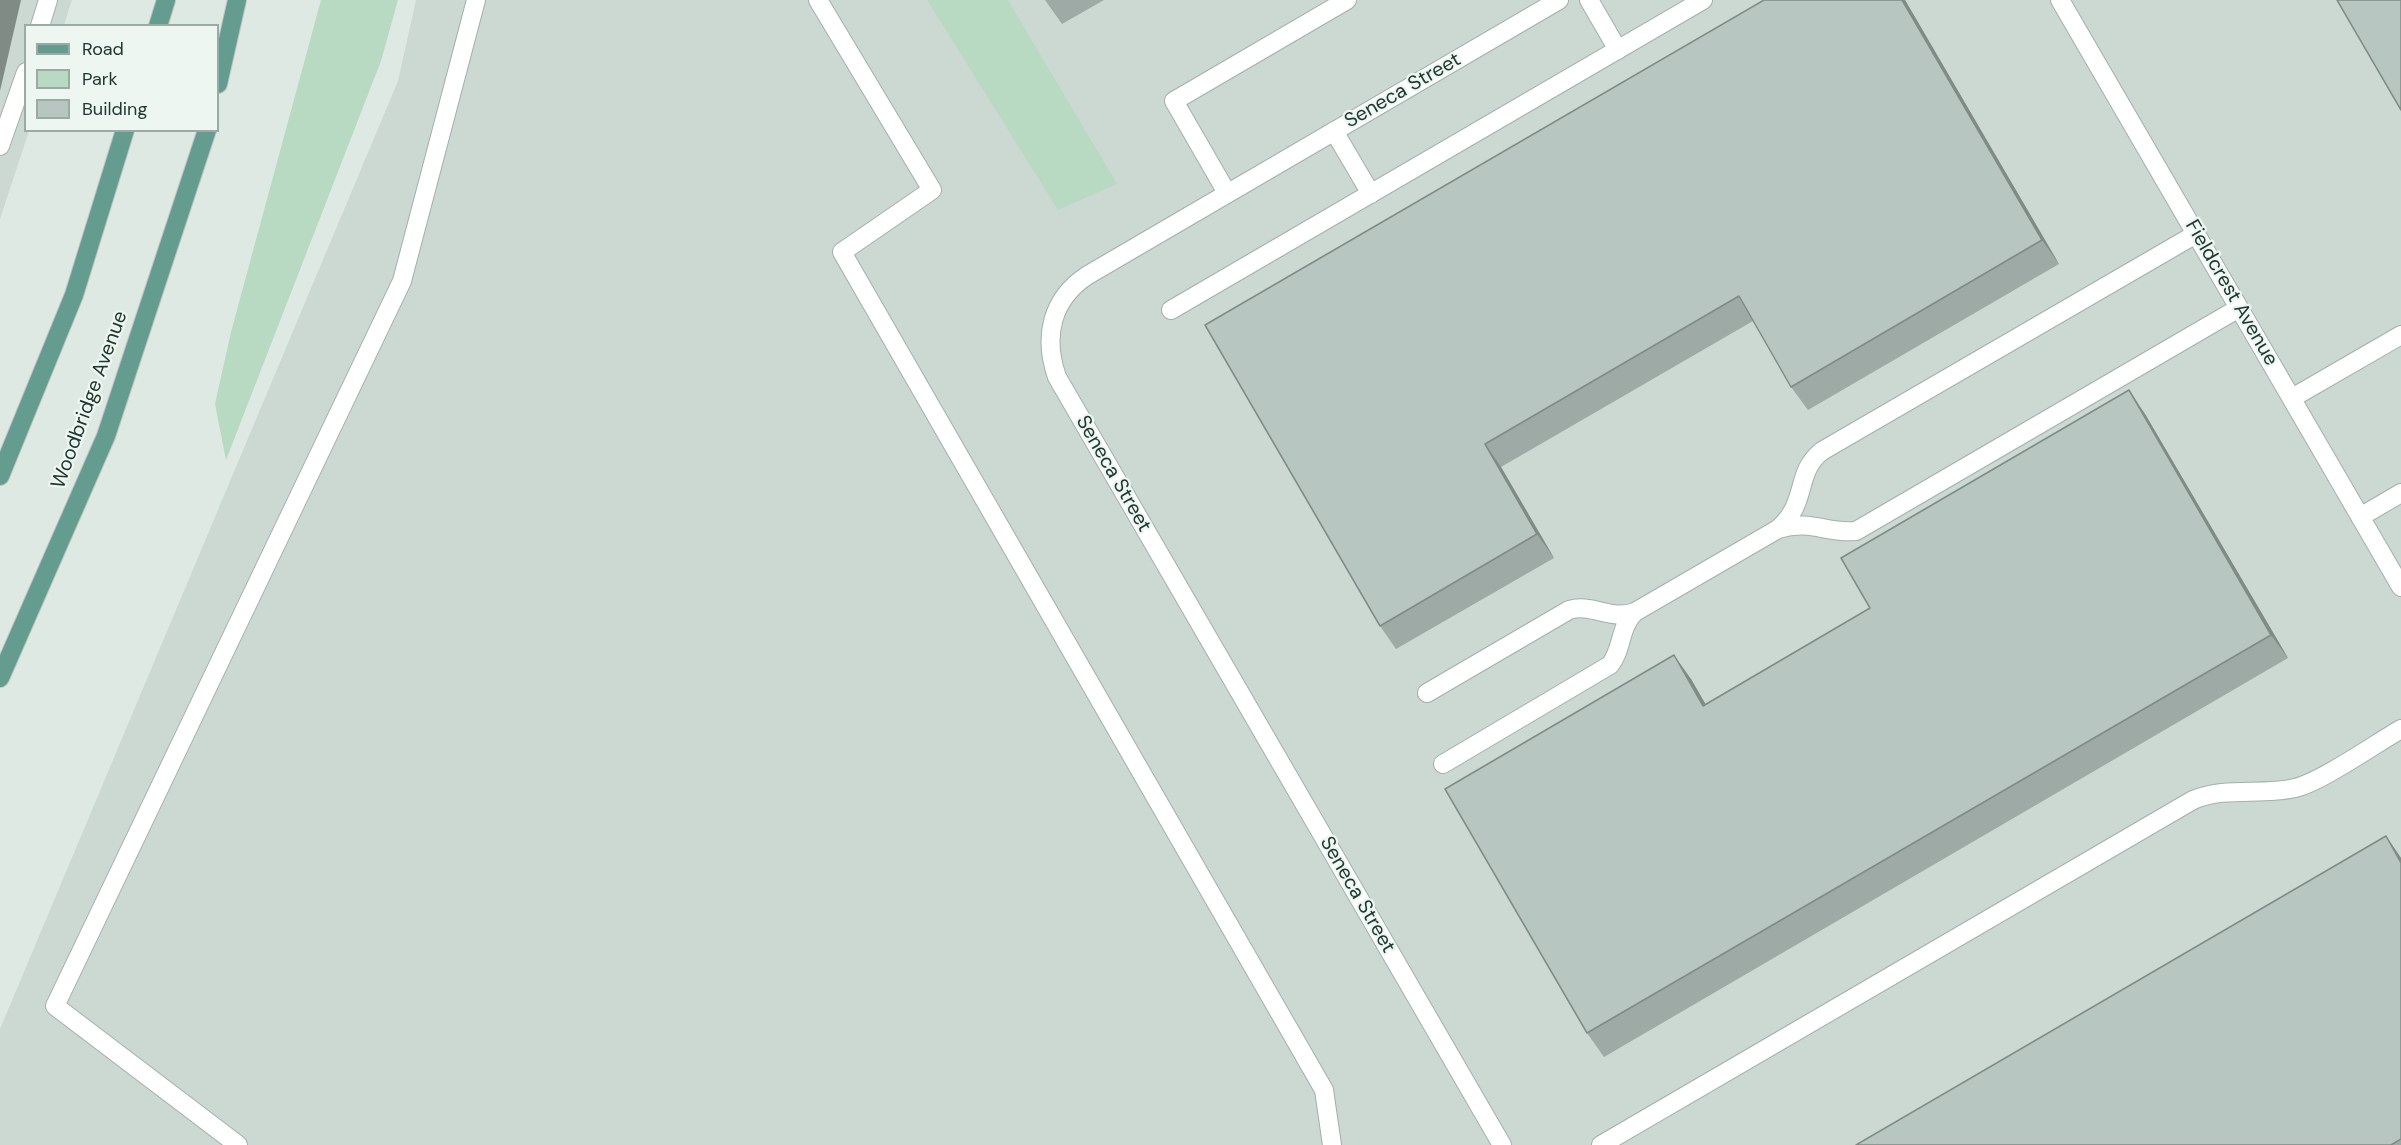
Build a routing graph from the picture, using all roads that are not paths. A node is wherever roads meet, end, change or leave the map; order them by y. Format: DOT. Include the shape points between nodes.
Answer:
graph roads {
  1 [pos="48,0"];
  2 [pos="166,0"];
  3 [pos="237,0"];
  4 [pos="476,0"];
  5 [pos="818,0"];
  6 [pos="1347,0"];
  7 [pos="1559,0"];
  8 [pos="1589,0"];
  9 [pos="1703,0"];
  10 [pos="2060,0"];
  11 [pos="41,24"];
  12 [pos="159,24"];
  13 [pos="1618,50"];
  14 [pos="24,78"];
  15 [pos="219,80"];
  16 [pos="1334,131"];
  17 [pos="124,132"];
  18 [pos="206,132"];
  19 [pos="0,146"];
  20 [pos="1227,193"];
  21 [pos="1371,194"];
  22 [pos="2196,234"];
  23 [pos="2239,308"];
  24 [pos="1171,310"];
  25 [pos="2401,334"];
  26 [pos="2292,398"];
  27 [pos="0,476"];
  28 [pos="2401,493"];
  29 [pos="2360,517"];
  30 [pos="1778,529"];
  31 [pos="2401,587"];
  32 [pos="1635,612"];
  33 [pos="0,678"];
  34 [pos="1427,693"];
  35 [pos="2401,729"];
  36 [pos="1443,764"];
  37 [pos="238,1145"];
  38 [pos="1332,1145"];
  39 [pos="1502,1145"];
  40 [pos="1601,1145"];
  1 -- 11 [label="street"];
  2 -- 12 [label="main road"];
  3 -- 15 [label="main road"];
  4 -- 37 [label="street" via="402,281 55,1006"];
  5 -- 38 [label="street" via="932,190 842,252 1324,1090"];
  6 -- 20 [label="street" via="1174,101"];
  7 -- 16 [label="street, Seneca Street"];
  8 -- 13 [label="street"];
  9 -- 13 [label="street"];
  10 -- 22 [label="street, Fieldcrest Avenue"];
  13 -- 21 [label="street"];
  14 -- 19 [label="street"];
  16 -- 20 [label="street, Seneca Street"];
  16 -- 21 [label="street"];
  17 -- 27 [label="main road" via="74,295"];
  18 -- 33 [label="main road, Woodbridge Avenue" via="106,436"];
  20 -- 39 [label="street, Seneca Street" via="1075,283 1052,320 1051,362"];
  21 -- 24 [label="street"];
  22 -- 23 [label="street, Fieldcrest Avenue"];
  22 -- 30 [label="street" via="1822,451 1809,463 1794,513"];
  23 -- 26 [label="street, Fieldcrest Avenue"];
  23 -- 30 [label="street" via="1856,531 1809,524"];
  25 -- 26 [label="street"];
  26 -- 29 [label="street, Fieldcrest Avenue"];
  28 -- 29 [label="street"];
  29 -- 31 [label="street, Fieldcrest Avenue"];
  30 -- 32 [label="street"];
  32 -- 34 [label="street" via="1617,616 1586,607 1569,610"];
  32 -- 36 [label="street" via="1625,625 1616,658 1604,670"];
  35 -- 40 [label="street" via="2298,787 2275,792 2213,793 2193,800"];
}
